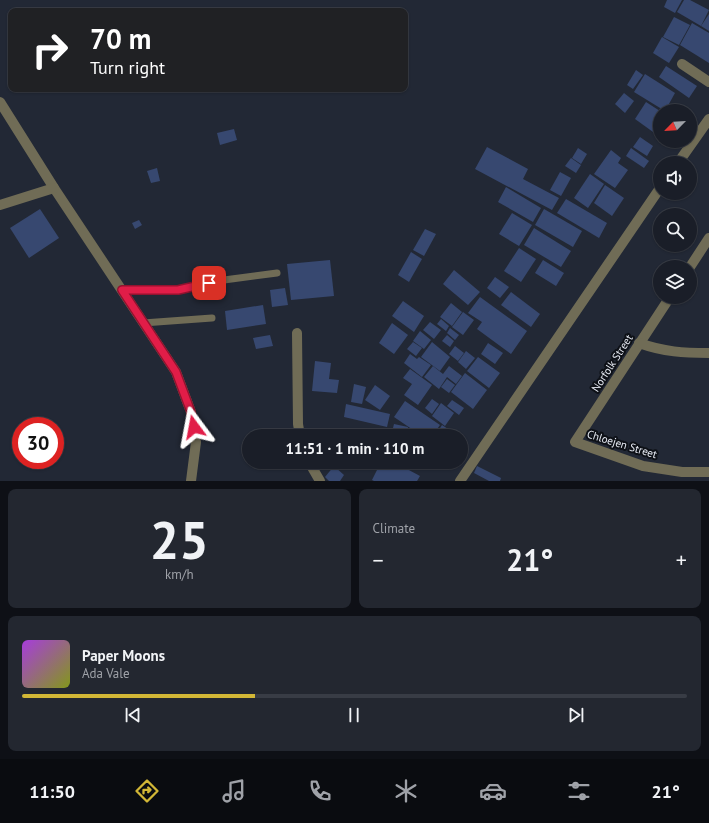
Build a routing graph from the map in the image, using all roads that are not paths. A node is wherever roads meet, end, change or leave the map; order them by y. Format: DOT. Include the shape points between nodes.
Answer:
graph roads {
  1 [pos="682,64"];
  2 [pos="709,82"];
  3 [pos="0,102"];
  4 [pos="709,119"];
  5 [pos="683,156"];
  6 [pos="54,188"];
  7 [pos="653,198"];
  8 [pos="0,204"];
  9 [pos="709,238"];
  10 [pos="695,260"];
  11 [pos="277,273"];
  12 [pos="122,290"];
  13 [pos="665,304"];
  14 [pos="212,318"];
  15 [pos="143,323"];
  16 [pos="297,333"];
  17 [pos="639,343"];
  18 [pos="709,353"];
  19 [pos="299,429"];
  20 [pos="575,442"];
  21 [pos="314,469"];
  22 [pos="709,472"];
  23 [pos="191,481"];
  24 [pos="320,481"];
  25 [pos="460,481"];
  1 -- 2 [label="street"];
  3 -- 6 [label="street"];
  4 -- 5 [label="street"];
  6 -- 8 [label="street"];
  6 -- 12 [label="street"];
  7 -- 25 [label="street"];
  9 -- 10 [label="street"];
  11 -- 12 [label="lane" via="224,280 178,290"];
  12 -- 15 [label="street"];
  13 -- 17 [label="street, Norfolk Street"];
  14 -- 15 [label="lane"];
  15 -- 23 [label="street" via="176,372 191,412 196,442"];
  16 -- 19 [label="street"];
  17 -- 18 [label="street" via="676,353"];
  17 -- 20 [label="street, Norfolk Street"];
  20 -- 22 [label="street, Chloejen Street" via="643,466 682,472"];
  21 -- 24 [label="street"];
}
